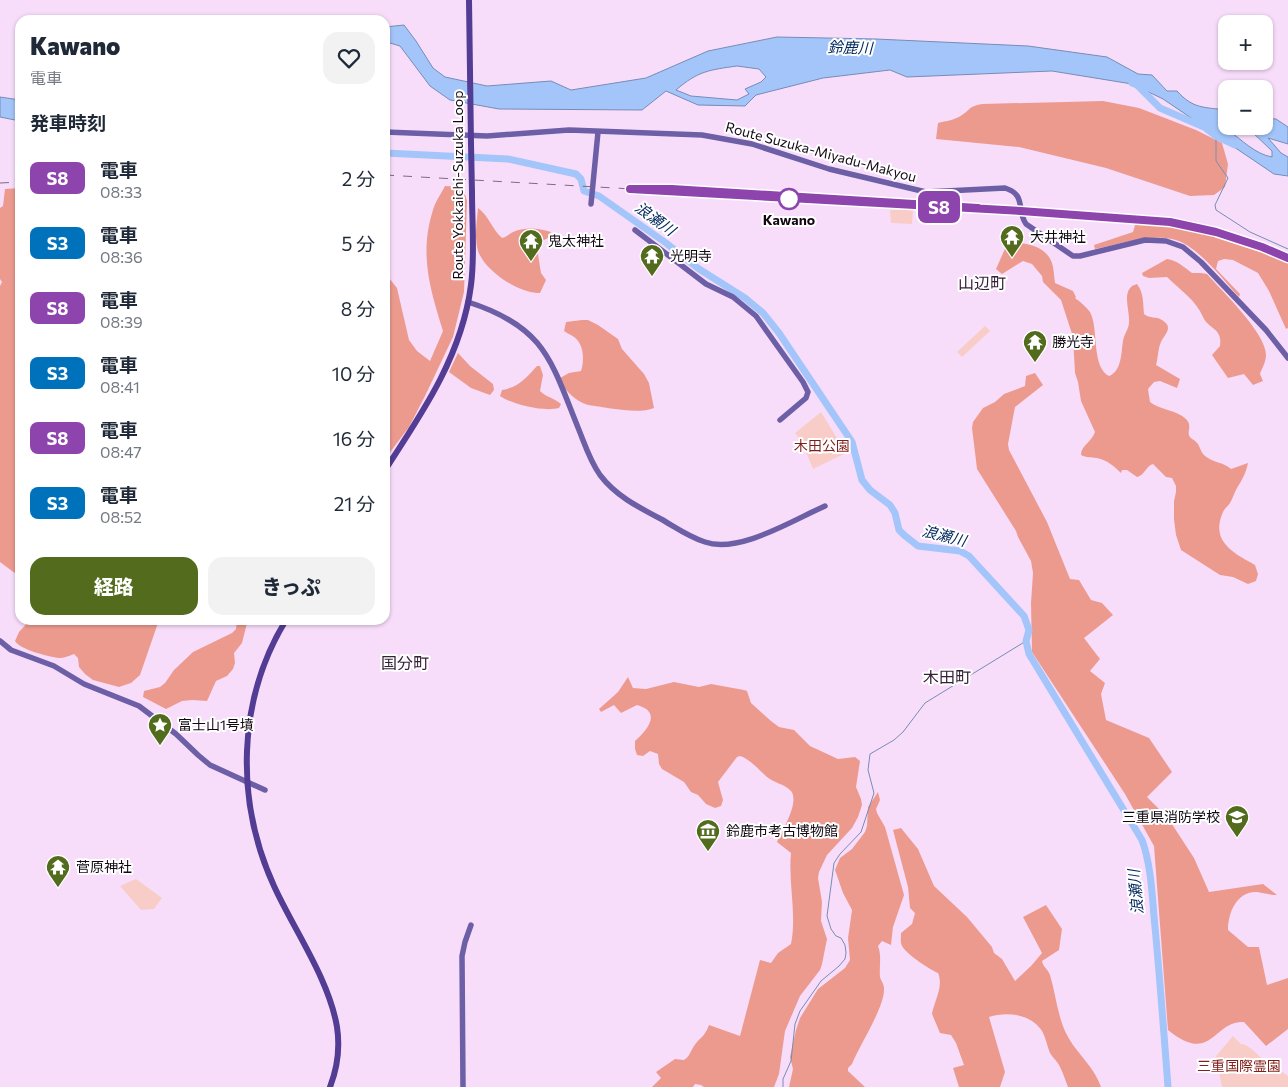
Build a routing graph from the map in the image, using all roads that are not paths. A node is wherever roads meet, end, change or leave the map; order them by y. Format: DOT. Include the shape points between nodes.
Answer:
graph roads {
  1 [pos="469,0"];
  2 [pos="390,132"];
  3 [pos="598,132"];
  4 [pos="471,135"];
  5 [pos="591,204"];
  6 [pos="635,230"];
  7 [pos="468,302"];
  8 [pos="1288,358"];
  9 [pos="780,420"];
  10 [pos="390,462"];
  11 [pos="825,506"];
  12 [pos="283,625"];
  13 [pos="0,640"];
  14 [pos="247,783"];
  15 [pos="265,790"];
  16 [pos="471,925"];
  17 [pos="330,1087"];
  18 [pos="463,1087"];
  1 -- 4 [label="main road, Route Yokkaichi-Suzuka Loop"];
  2 -- 4 [label="street, Route Suzuka-Miyadu-Makyou"];
  3 -- 4 [label="street, Route Suzuka-Miyadu-Makyou" via="569,130"];
  3 -- 5 [label="street"];
  3 -- 8 [label="street, Route Suzuka-Miyadu-Makyou" via="694,134 735,141 829,169 926,192 1005,188 1018,197 1026,224 1076,257 1145,240 1173,243 1188,250 1201,262 1266,330"];
  4 -- 7 [label="main road, Route Yokkaichi-Suzuka Loop, bridge" via="473,255"];
  6 -- 9 [label="street" via="706,284 739,301 763,325 808,392 806,398"];
  7 -- 10 [label="main road, Route Yokkaichi-Suzuka Loop" via="459,339 432,398"];
  7 -- 11 [label="street" via="513,322 541,346 552,364 594,466 614,490 631,503 704,542 723,546 747,542"];
  12 -- 14 [label="main road" via="269,653 253,703 247,745"];
  13 -- 14 [label="street" via="11,650 139,706 204,760"];
  14 -- 15 [label="street"];
  14 -- 17 [label="main road" via="254,833 266,868 331,1003 338,1029 338,1055"];
  16 -- 18 [label="street" via="462,956"];
}
